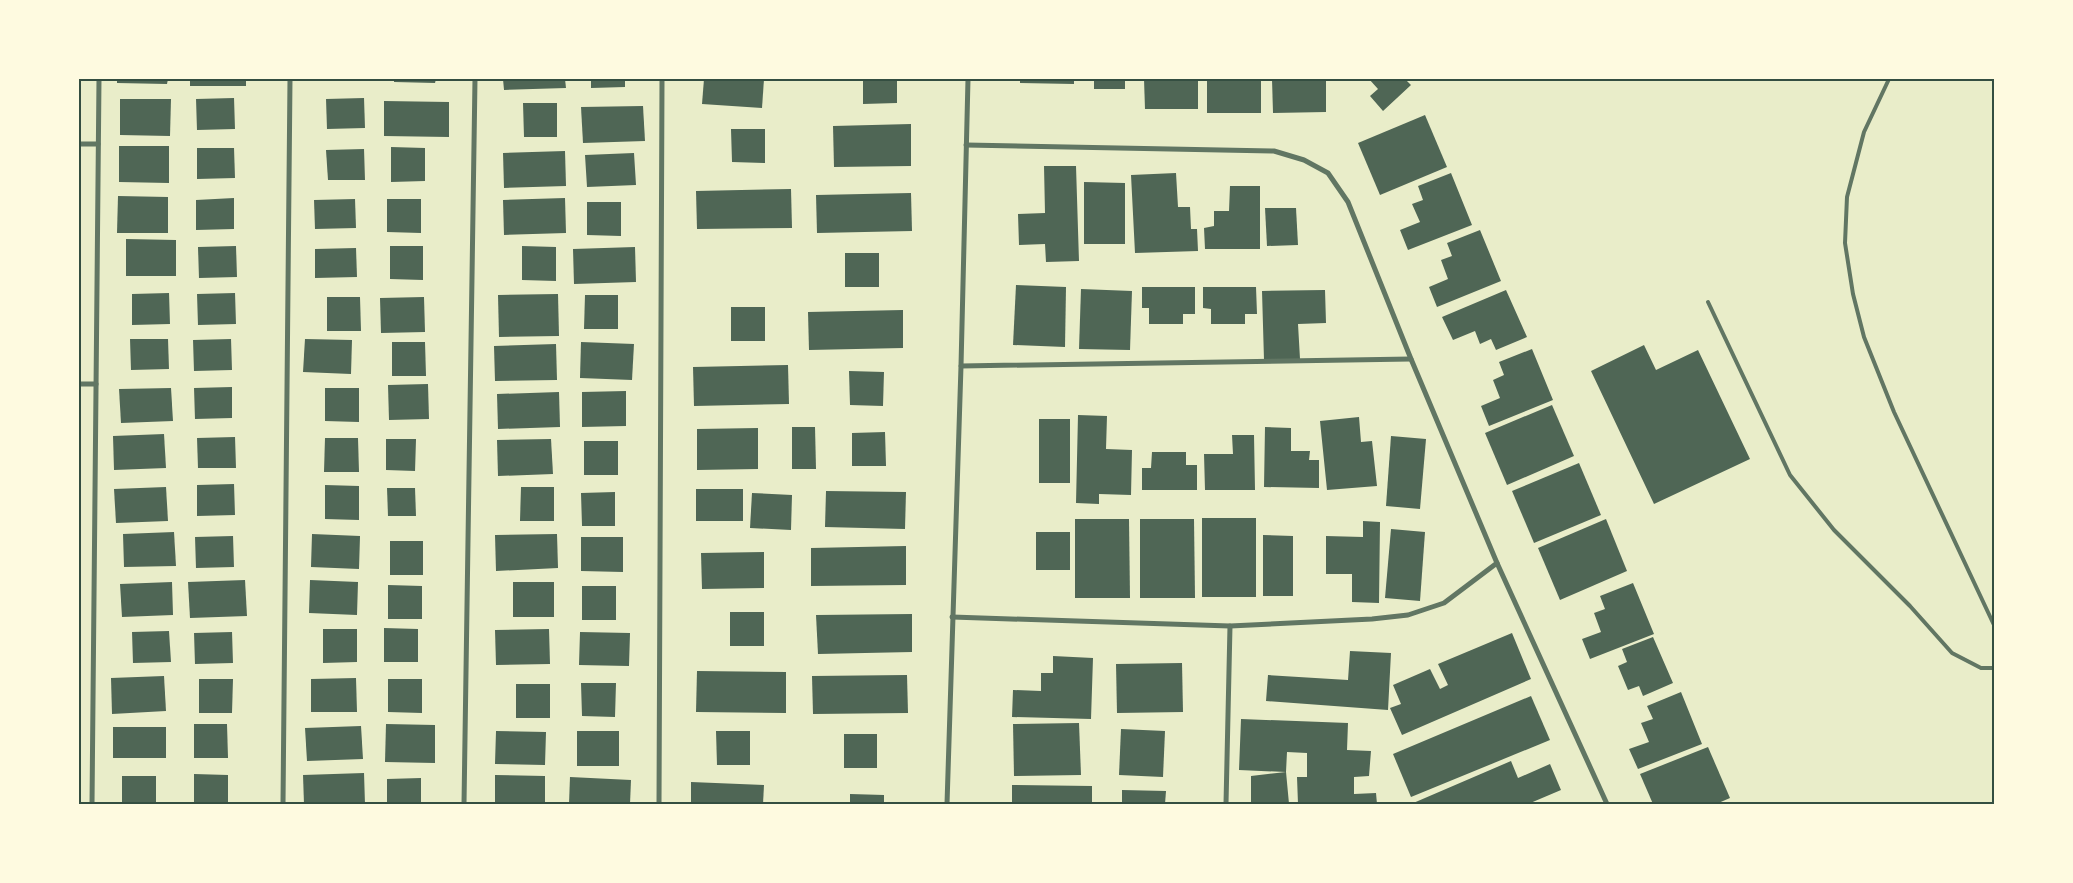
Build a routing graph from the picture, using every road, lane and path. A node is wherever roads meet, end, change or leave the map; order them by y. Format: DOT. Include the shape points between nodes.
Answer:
graph roads {
  1 [pos="98,79"];
  2 [pos="290,79"];
  3 [pos="475,79"];
  4 [pos="662,79"];
  5 [pos="968,79"];
  6 [pos="1889,79"];
  7 [pos="79,144"];
  8 [pos="98,144"];
  9 [pos="966,145"];
  10 [pos="1708,302"];
  11 [pos="1411,359"];
  12 [pos="961,366"];
  13 [pos="79,384"];
  14 [pos="96,384"];
  15 [pos="1498,564"];
  16 [pos="952,617"];
  17 [pos="1994,625"];
  18 [pos="1230,626"];
  19 [pos="1994,668"];
  20 [pos="92,804"];
  21 [pos="283,804"];
  22 [pos="464,804"];
  23 [pos="658,804"];
  24 [pos="947,804"];
  25 [pos="1226,804"];
  26 [pos="1606,804"];
  1 -- 8 [label="street"];
  2 -- 21 [label="street"];
  3 -- 22 [label="street"];
  4 -- 23 [label="street"];
  5 -- 9 [label="street"];
  6 -- 17 [label="lane" via="1864,132 1847,197 1845,242 1853,294 1864,338 1894,412"];
  7 -- 8 [label="street"];
  8 -- 14 [label="street"];
  9 -- 11 [label="street" via="1274,151 1304,160 1328,173 1348,202"];
  9 -- 12 [label="street"];
  10 -- 19 [label="lane" via="1790,475 1834,530 1952,653 1981,668"];
  11 -- 12 [label="street"];
  11 -- 15 [label="street"];
  12 -- 16 [label="street"];
  13 -- 14 [label="street"];
  14 -- 20 [label="street"];
  15 -- 18 [label="street" via="1444,603 1408,615"];
  15 -- 26 [label="street"];
  16 -- 18 [label="street"];
  16 -- 24 [label="street"];
  18 -- 25 [label="street"];
}
